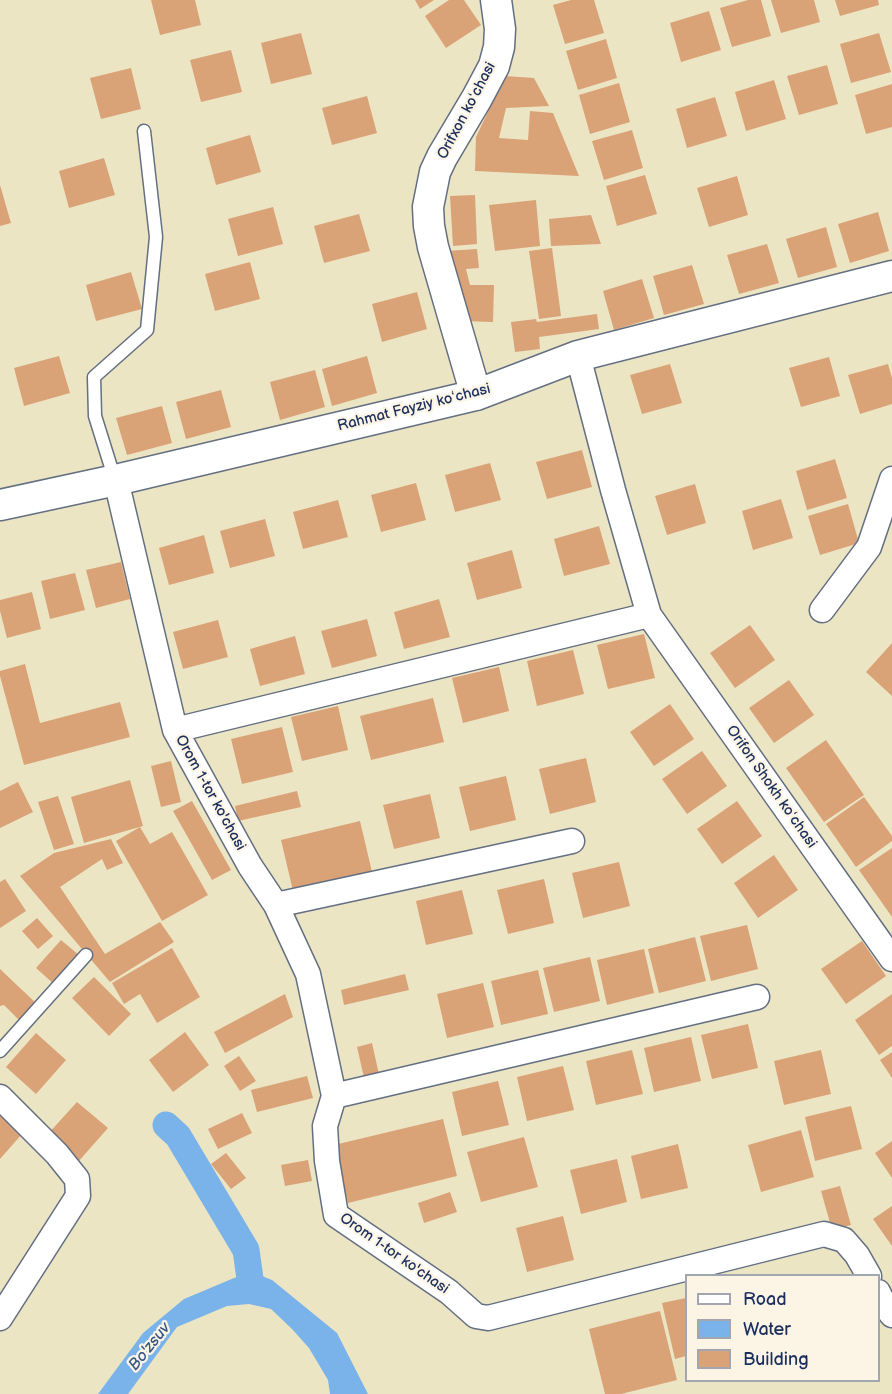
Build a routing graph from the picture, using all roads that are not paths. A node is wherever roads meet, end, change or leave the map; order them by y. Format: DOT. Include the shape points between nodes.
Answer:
graph roads {
  1 [pos="496,0"];
  2 [pos="144,131"];
  3 [pos="892,276"];
  4 [pos="578,356"];
  5 [pos="476,395"];
  6 [pos="892,479"];
  7 [pos="116,480"];
  8 [pos="0,505"];
  9 [pos="822,610"];
  10 [pos="649,615"];
  11 [pos="175,730"];
  12 [pos="572,841"];
  13 [pos="276,905"];
  14 [pos="86,955"];
  15 [pos="892,959"];
  16 [pos="757,997"];
  17 [pos="0,1051"];
  18 [pos="334,1096"];
  19 [pos="0,1097"];
  20 [pos="868,1274"];
  21 [pos="880,1294"];
  22 [pos="892,1315"];
  23 [pos="0,1318"];
  1 -- 5 [label="street, Orifxon koʻchasi" via="500,29 494,66 442,157 428,207 434,247"];
  2 -- 7 [label="lane" via="156,237 147,330 93,377 95,416"];
  3 -- 4 [label="street, Rahmat Fayziy koʻchasi"];
  4 -- 5 [label="street, Rahmat Fayziy koʻchasi"];
  4 -- 10 [label="street, Orifon Shokh koʻchasi"];
  5 -- 7 [label="street, Rahmat Fayziy koʻchasi"];
  6 -- 9 [label="street" via="869,547"];
  7 -- 8 [label="street, Rahmat Fayziy koʻchasi"];
  7 -- 11 [label="street, Orom 1-tor ko'chasi"];
  10 -- 11 [label="street"];
  10 -- 15 [label="street, Orifon Shokh koʻchasi"];
  11 -- 13 [label="street, Orom 1-tor ko'chasi" via="250,866"];
  12 -- 13 [label="street"];
  13 -- 18 [label="street, Orom 1-tor ko'chasi" via="308,974"];
  14 -- 17 [label="lane"];
  16 -- 18 [label="street"];
  18 -- 20 [label="street, Orom 1-tor ko'chasi" via="325,1126 336,1215 448,1292 476,1316 506,1314 824,1233 844,1240"];
  19 -- 23 [label="street" via="77,1179 78,1196"];
  21 -- 22 [label="street"];
}
